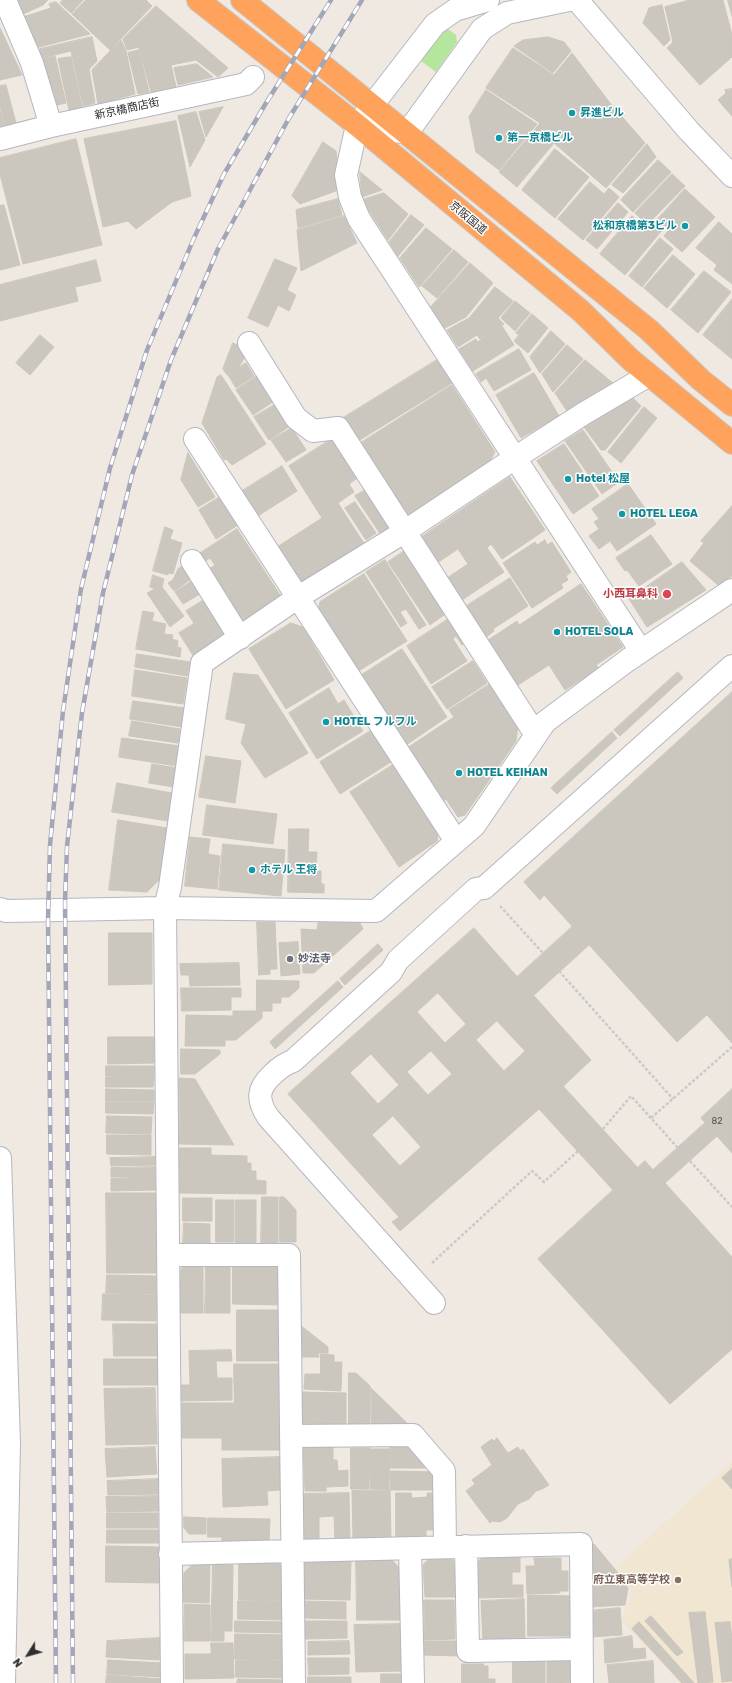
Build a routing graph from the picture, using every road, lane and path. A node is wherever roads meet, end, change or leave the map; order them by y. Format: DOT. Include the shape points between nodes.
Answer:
graph roads {
  1 [pos="5,0"];
  2 [pos="198,0"];
  3 [pos="242,0"];
  4 [pos="488,0"];
  5 [pos="569,0"];
  6 [pos="577,0"];
  7 [pos="253,77"];
  8 [pos="372,106"];
  9 [pos="357,125"];
  10 [pos="51,126"];
  11 [pos="407,133"];
  12 [pos="0,139"];
  13 [pos="732,176"];
  14 [pos="248,343"];
  15 [pos="649,374"];
  16 [pos="732,405"];
  17 [pos="195,439"];
  18 [pos="732,443"];
  19 [pos="515,458"];
  20 [pos="404,532"];
  21 [pos="192,561"];
  22 [pos="732,590"];
  23 [pos="297,598"];
  24 [pos="240,638"];
  25 [pos="642,651"];
  26 [pos="732,666"];
  27 [pos="536,735"];
  28 [pos="456,841"];
  29 [pos="484,888"];
  30 [pos="165,908"];
  31 [pos="0,909"];
  32 [pos="543,953"];
  33 [pos="560,971"];
  34 [pos="732,1047"];
  35 [pos="673,1099"];
  36 [pos="651,1118"];
  37 [pos="603,1129"];
  38 [pos="678,1148"];
  39 [pos="578,1151"];
  40 [pos="0,1158"];
  41 [pos="690,1161"];
  42 [pos="732,1207"];
  43 [pos="168,1255"];
  44 [pos="414,1280"];
  45 [pos="434,1303"];
  46 [pos="291,1436"];
  47 [pos="456,1547"];
  48 [pos="410,1548"];
  49 [pos="292,1551"];
  50 [pos="170,1554"];
  51 [pos="581,1649"];
  52 [pos="4,1683"];
  53 [pos="172,1683"];
  54 [pos="294,1683"];
  55 [pos="413,1683"];
  56 [pos="582,1683"];
  1 -- 10 [label="street" via="32,63"];
  2 -- 9 [label="highway, 京阪国道"];
  3 -- 8 [label="highway"];
  4 -- 8 [label="street" via="455,10 435,24"];
  5 -- 11 [label="street" via="507,13 482,29"];
  6 -- 13 [label="street" via="689,131"];
  7 -- 10 [label="street, 新京橋商店街" via="246,84"];
  8 -- 9 [label="street"];
  8 -- 11 [label="highway"];
  9 -- 11 [label="street"];
  9 -- 15 [label="highway, 京阪国道" via="581,311"];
  9 -- 19 [label="street" via="346,175 350,197 359,219"];
  10 -- 12 [label="street, 新京橋商店街"];
  11 -- 16 [label="highway" via="649,330 701,380"];
  14 -- 20 [label="street" via="296,418 313,431 338,428"];
  15 -- 18 [label="highway, 京阪国道"];
  15 -- 19 [label="street"];
  17 -- 23 [label="street"];
  19 -- 20 [label="street"];
  19 -- 25 [label="street"];
  20 -- 23 [label="street"];
  20 -- 27 [label="street"];
  21 -- 24 [label="street"];
  22 -- 25 [label="street"];
  23 -- 24 [label="street"];
  23 -- 28 [label="street"];
  24 -- 30 [label="street" via="202,663"];
  25 -- 27 [label="street" via="545,722"];
  26 -- 29 [label="street"];
  27 -- 28 [label="street" via="474,826"];
  28 -- 30 [label="street" via="376,911"];
  29 -- 32 [label="path"];
  29 -- 44 [label="street" via="476,889 398,960 391,972 293,1061 283,1064 265,1082 260,1095 268,1117"];
  30 -- 31 [label="street" via="13,911"];
  30 -- 43 [label="street"];
  33 -- 35 [label="path"];
  34 -- 35 [label="path"];
  35 -- 36 [label="path"];
  36 -- 37 [label="path" via="631,1096"];
  36 -- 38 [label="path"];
  39 -- 44 [label="path" via="544,1182 532,1171"];
  40 -- 52 [label="street" via="8,1444"];
  41 -- 42 [label="path"];
  43 -- 46 [label="street" via="289,1255"];
  43 -- 50 [label="street"];
  44 -- 45 [label="street"];
  46 -- 47 [label="street" via="413,1435 444,1471"];
  46 -- 49 [label="street"];
  47 -- 48 [label="street"];
  47 -- 51 [label="street" via="468,1651"];
  47 -- 51 [label="street" via="581,1544"];
  48 -- 49 [label="street"];
  48 -- 55 [label="street"];
  49 -- 50 [label="street"];
  49 -- 54 [label="street"];
  50 -- 53 [label="street"];
  51 -- 56 [label="street"];
}
